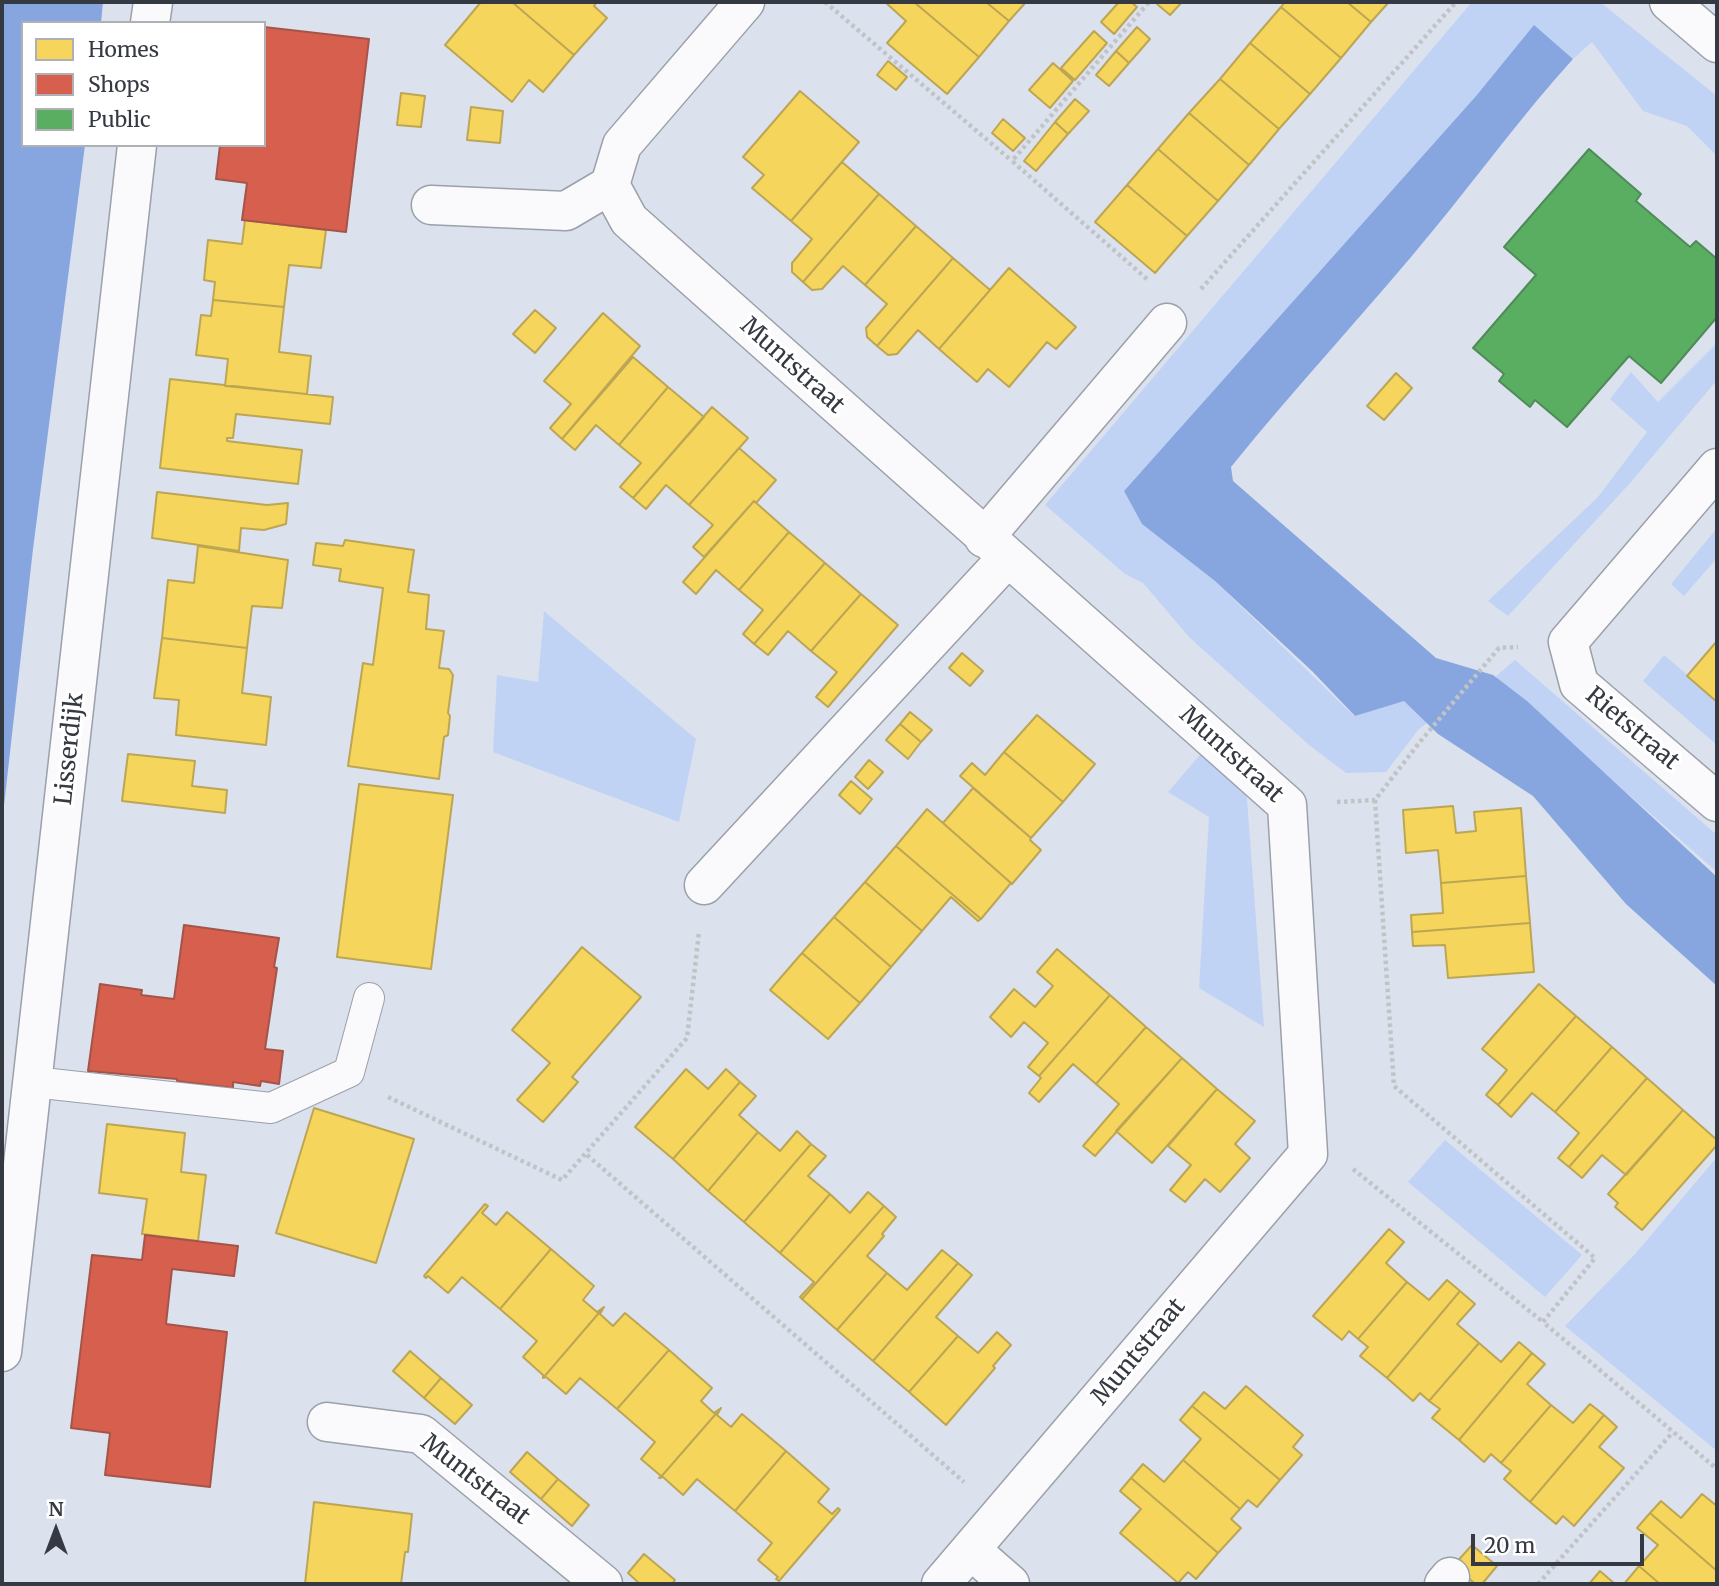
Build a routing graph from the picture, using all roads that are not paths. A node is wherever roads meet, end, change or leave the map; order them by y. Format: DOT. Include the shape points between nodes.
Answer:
graph roads {
  1 [pos="153,2"];
  2 [pos="745,2"];
  3 [pos="1669,2"];
  4 [pos="150,21"];
  5 [pos="1717,43"];
  6 [pos="137,147"];
  7 [pos="610,185"];
  8 [pos="431,205"];
  9 [pos="1174,316"];
  10 [pos="1717,468"];
  11 [pos="996,547"];
  12 [pos="1717,802"];
  13 [pos="704,886"];
  14 [pos="369,998"];
  15 [pos="33,1082"];
  16 [pos="2,1352"];
  17 [pos="327,1422"];
  18 [pos="971,1550"];
  19 [pos="603,1584"];
  20 [pos="942,1584"];
  21 [pos="1010,1584"];
  1 -- 4 [label="street"];
  2 -- 7 [label="street" via="622,145"];
  3 -- 5 [label="street"];
  6 -- 15 [label="street, Lisserdijk"];
  7 -- 8 [label="street" via="566,211"];
  7 -- 11 [label="street, Muntstraat" via="629,220"];
  9 -- 11 [label="street"];
  10 -- 12 [label="street, Rietstraat" via="1569,642 1579,684"];
  11 -- 13 [label="street"];
  11 -- 18 [label="street, Muntstraat" via="1287,805 1308,1154"];
  14 -- 15 [label="lane" via="349,1072 271,1108"];
  15 -- 16 [label="street, Lisserdijk"];
  17 -- 19 [label="street, Muntstraat" via="421,1434"];
  18 -- 20 [label="street, Muntstraat"];
  18 -- 21 [label="street"];
}
